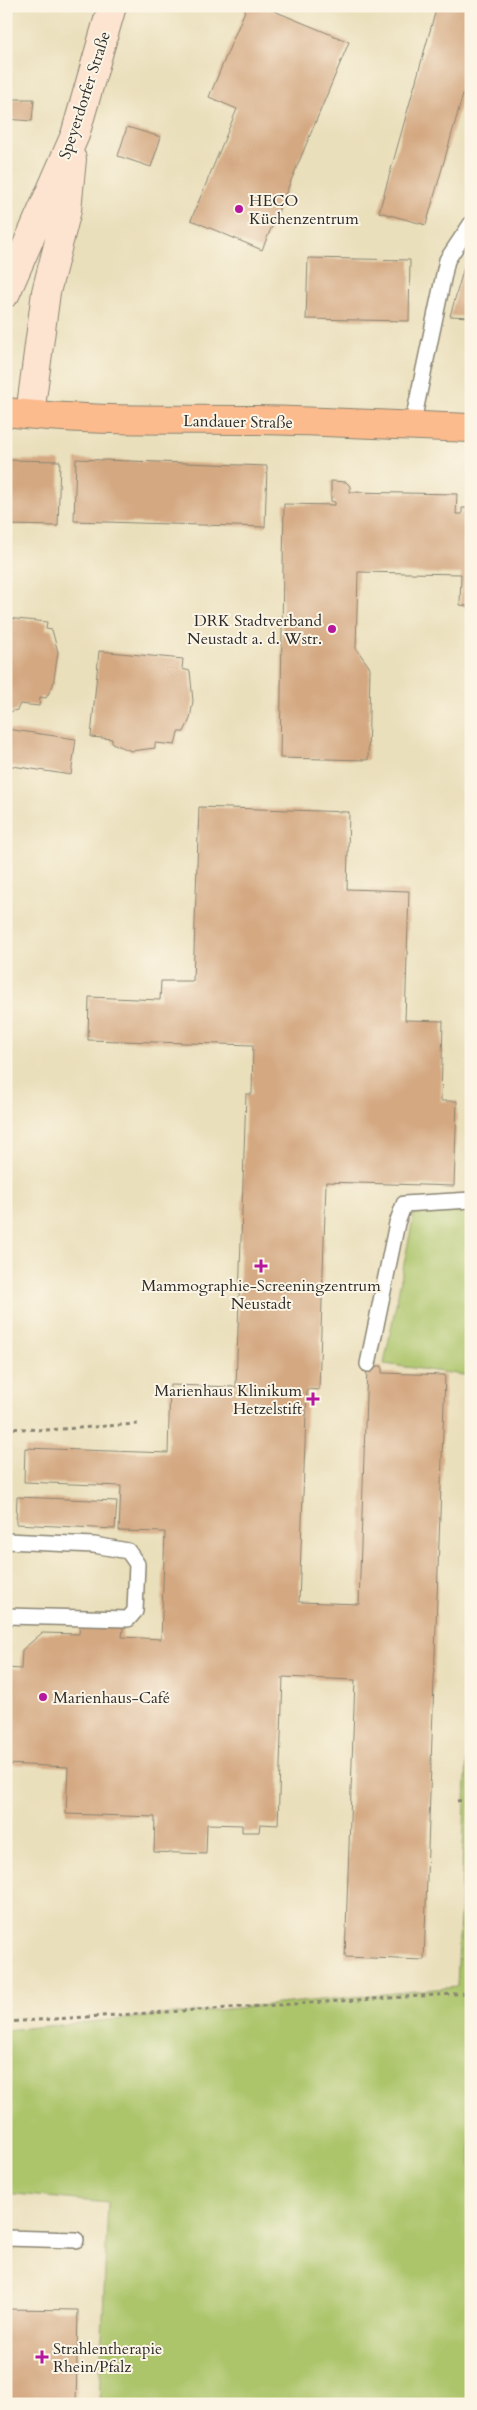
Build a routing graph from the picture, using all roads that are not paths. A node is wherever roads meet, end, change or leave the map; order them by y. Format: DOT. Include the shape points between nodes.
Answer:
graph roads {
  1 [pos="112,6"];
  2 [pos="75,135"];
  3 [pos="471,224"];
  4 [pos="6,293"];
  5 [pos="18,413"];
  6 [pos="412,426"];
  7 [pos="471,428"];
  8 [pos="471,1200"];
  9 [pos="368,1364"];
  10 [pos="6,1541"];
  11 [pos="6,1616"];
  12 [pos="6,2238"];
  13 [pos="76,2240"];
  1 -- 2 [label="street, Speyerdorfer Straße"];
  2 -- 4 [label="street, Speyerdorfer Straße"];
  2 -- 5 [label="street" via="67,210"];
  3 -- 6 [label="lane" via="447,260"];
  5 -- 6 [label="main road, Landauer Straße"];
  6 -- 7 [label="main road, Landauer Straße"];
  8 -- 9 [label="lane" via="404,1204"];
  10 -- 11 [label="lane" via="94,1545 128,1551 137,1564 135,1611 128,1619"];
  12 -- 13 [label="lane"];
}
